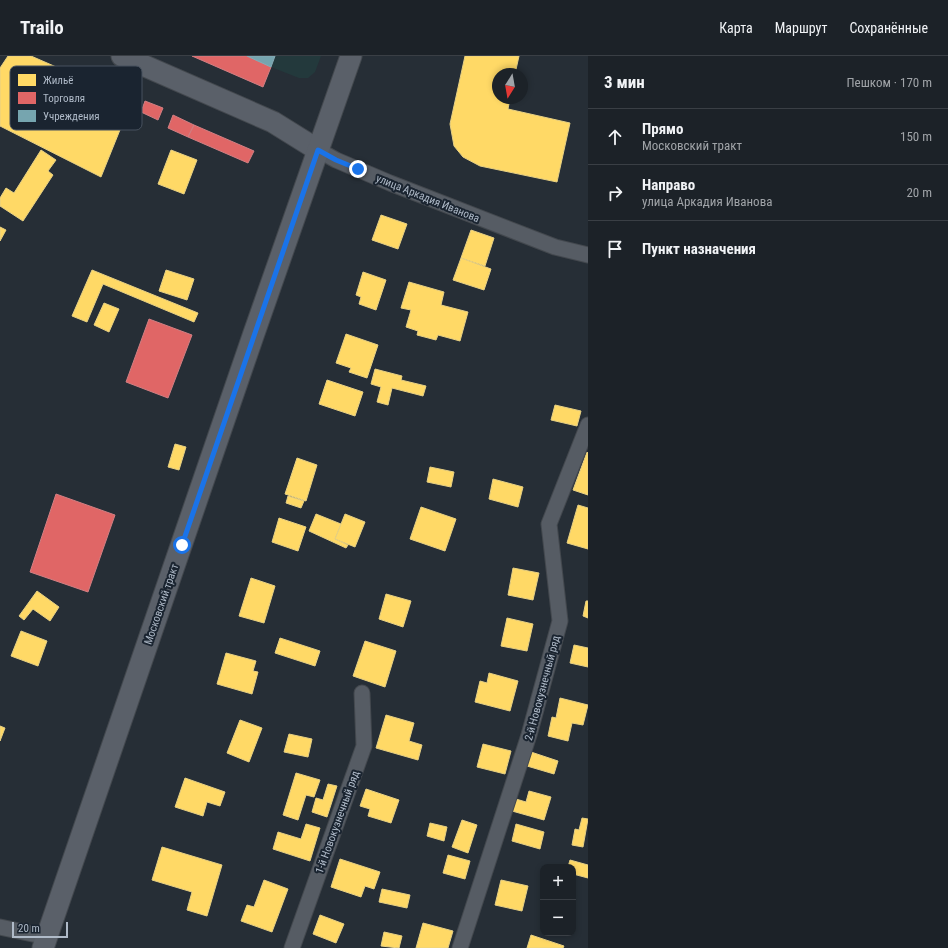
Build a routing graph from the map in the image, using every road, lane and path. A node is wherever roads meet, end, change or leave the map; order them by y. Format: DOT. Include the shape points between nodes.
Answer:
graph roads {
  1 [pos="122,56"];
  2 [pos="351,56"];
  3 [pos="318,150"];
  4 [pos="588,255"];
  5 [pos="588,425"];
  6 [pos="362,693"];
  7 [pos="0,927"];
  8 [pos="45,943"];
  9 [pos="292,948"];
  10 [pos="460,948"];
  1 -- 3 [label="main road, улица Аркадия Иванова" via="273,122"];
  2 -- 3 [label="main road, Московский тракт"];
  3 -- 4 [label="street, улица Аркадия Иванова" via="397,186 555,247"];
  3 -- 8 [label="main road, Московский тракт"];
  5 -- 10 [label="street, 2-й Новокузнечный ряд" via="548,524 560,621 529,735"];
  6 -- 9 [label="street, 1-й Новокузнечный ряд" via="364,746"];
  7 -- 8 [label="street"];
}
